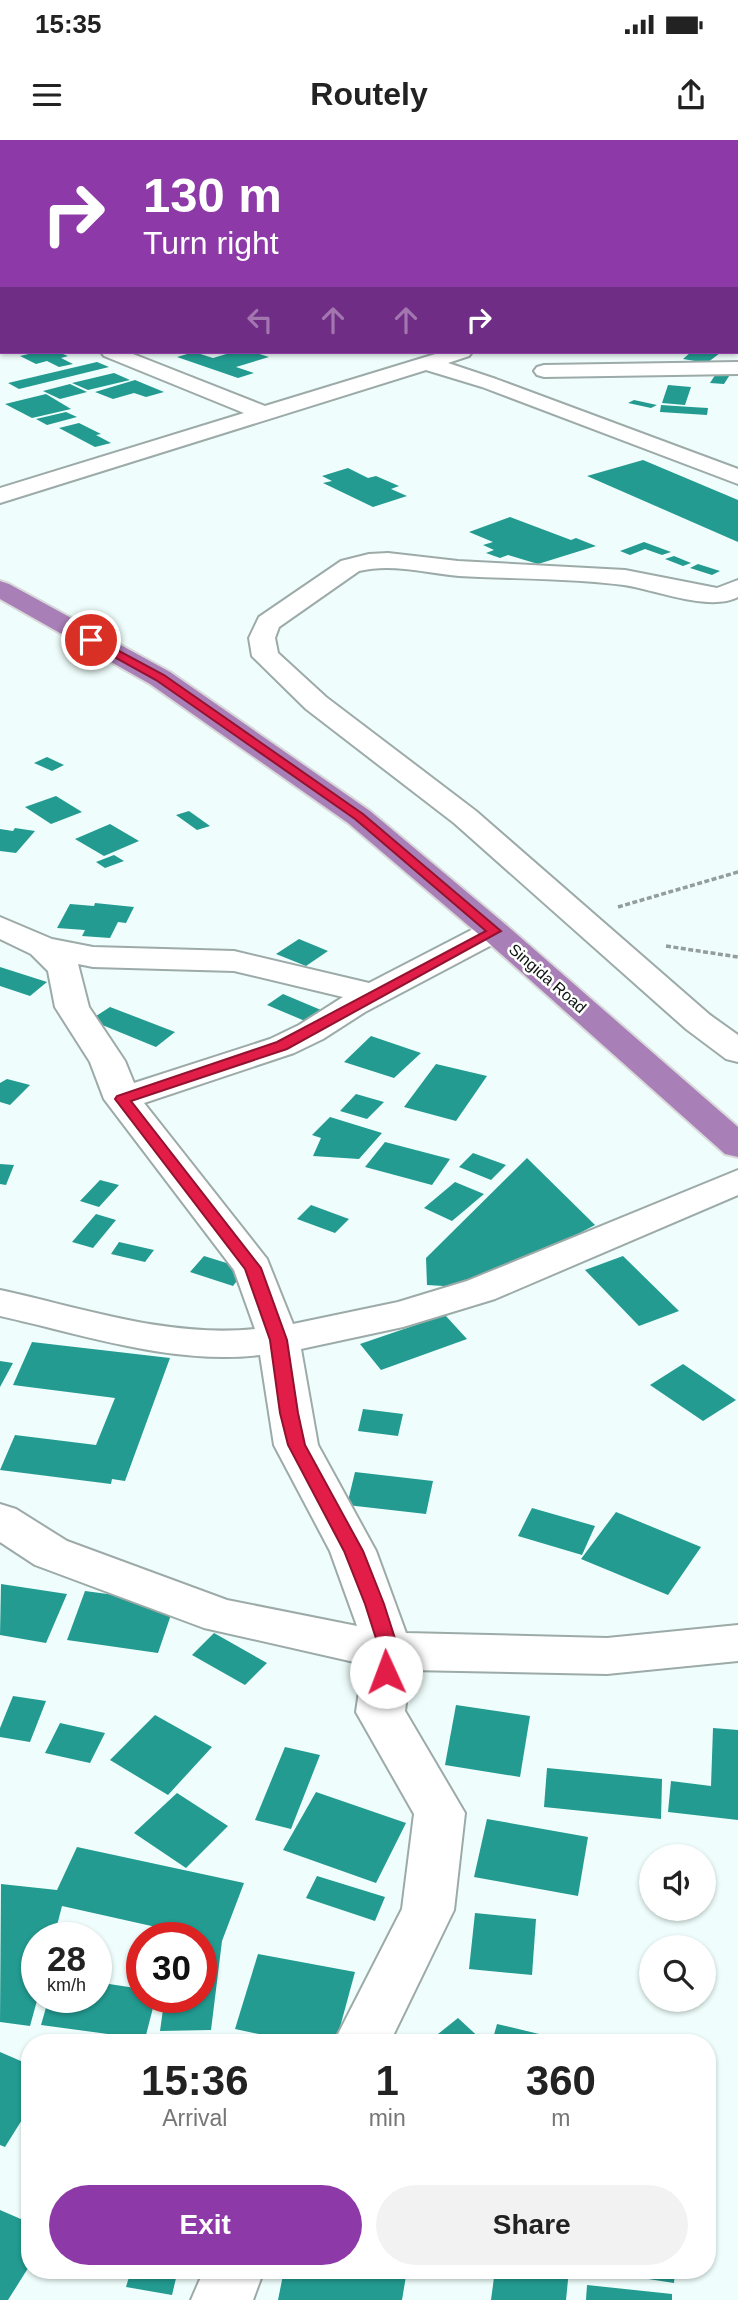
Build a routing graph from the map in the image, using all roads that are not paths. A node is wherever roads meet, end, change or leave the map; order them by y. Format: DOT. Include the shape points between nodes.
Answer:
graph roads {
  1 [pos="116,354"];
  2 [pos="455,354"];
  3 [pos="631,354"];
  4 [pos="426,362"];
  5 [pos="738,368"];
  6 [pos="544,371"];
  7 [pos="489,383"];
  8 [pos="263,413"];
  9 [pos="738,477"];
  10 [pos="0,496"];
  11 [pos="737,587"];
  12 [pos="0,589"];
  13 [pos="0,928"];
  14 [pos="494,931"];
  15 [pos="43,947"];
  16 [pos="373,994"];
  17 [pos="738,1052"];
  18 [pos="122,1099"];
  19 [pos="735,1139"];
  20 [pos="738,1181"];
  21 [pos="0,1303"];
  22 [pos="279,1340"];
  23 [pos="0,1520"];
  24 [pos="738,1643"];
  25 [pos="389,1651"];
  26 [pos="366,2034"];
  27 [pos="230,2279"];
  28 [pos="222,2300"];
  1 -- 8 [label="street"];
  2 -- 4 [label="street"];
  3 -- 6 [label="street"];
  4 -- 7 [label="street"];
  4 -- 8 [label="street"];
  5 -- 6 [label="street"];
  6 -- 7 [label="street"];
  7 -- 9 [label="street"];
  8 -- 10 [label="street"];
  11 -- 17 [label="street" via="720,596 625,578 387,560 350,566 268,622 262,638 265,656 316,703 465,817"];
  12 -- 14 [label="highway, Singida Road" via="160,678 256,743 359,817"];
  13 -- 15 [label="street"];
  14 -- 16 [label="street"];
  14 -- 19 [label="highway, Singida Road"];
  15 -- 16 [label="street" via="93,957 234,961"];
  15 -- 18 [label="street" via="64,968 72,1007 107,1061"];
  16 -- 18 [label="street" via="282,1045"];
  18 -- 22 [label="street" via="253,1268"];
  20 -- 22 [label="street" via="481,1290 415,1311"];
  21 -- 22 [label="street" via="181,1343 231,1345"];
  22 -- 25 [label="street" via="296,1445 353,1551"];
  23 -- 25 [label="street" via="51,1553 221,1616"];
  24 -- 25 [label="street" via="607,1656"];
  25 -- 26 [label="street" via="380,1712 440,1813 428,1909"];
  27 -- 28 [label="street"];
}
